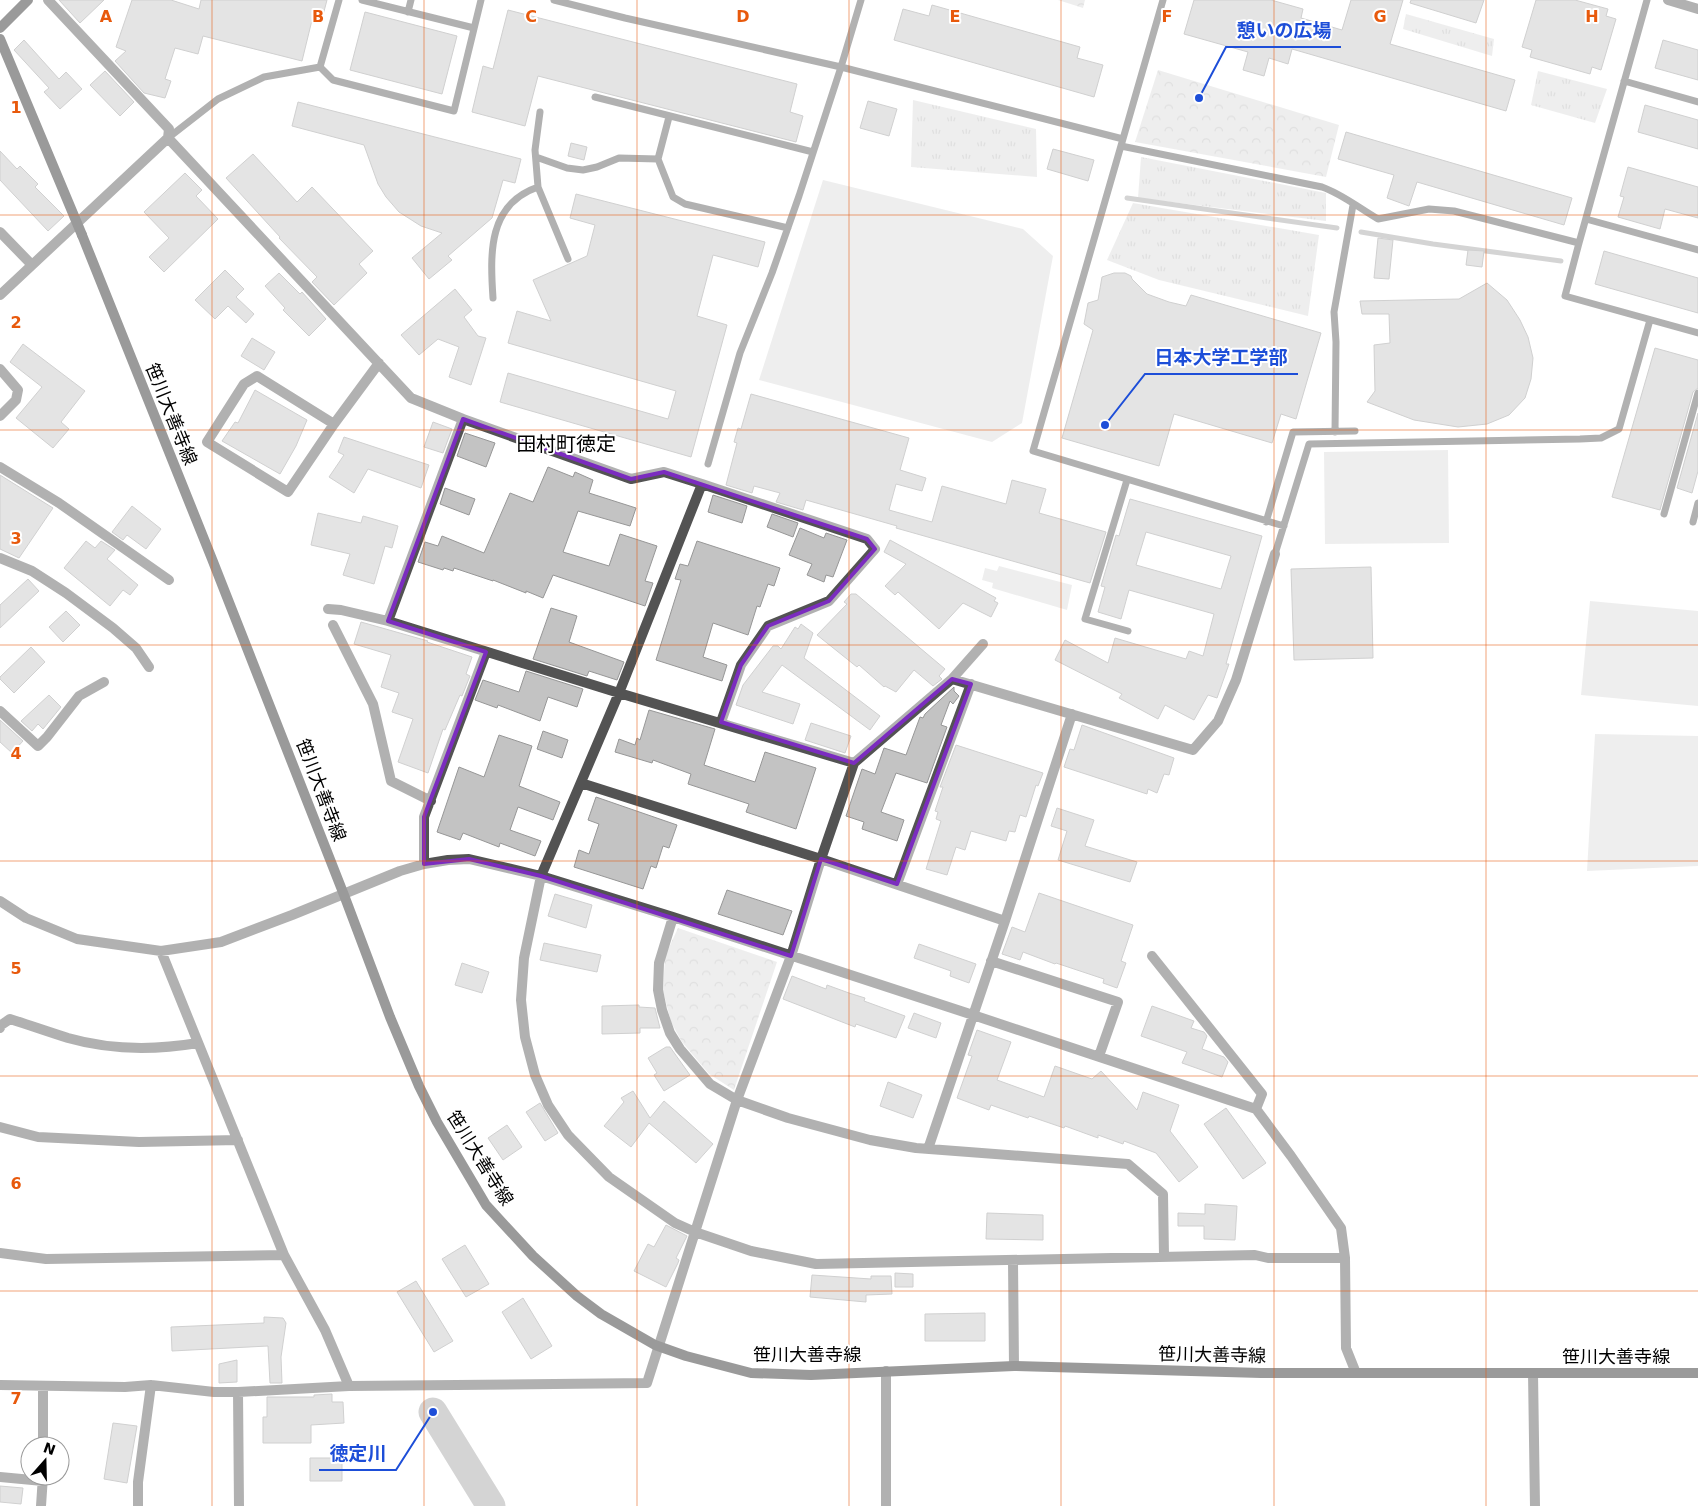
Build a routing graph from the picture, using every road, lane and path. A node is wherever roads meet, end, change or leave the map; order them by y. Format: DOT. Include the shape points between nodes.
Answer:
graph roads {
  1 [pos="28,0"];
  2 [pos="48,0"];
  3 [pos="339,0"];
  4 [pos="362,0"];
  5 [pos="411,0"];
  6 [pos="481,0"];
  7 [pos="554,0"];
  8 [pos="861,0"];
  9 [pos="1163,0"];
  10 [pos="1647,0"];
  11 [pos="1668,0"];
  12 [pos="1698,9"];
  13 [pos="408,12"];
  14 [pos="0,28"];
  15 [pos="474,28"];
  16 [pos="0,39"];
  17 [pos="320,67"];
  18 [pos="841,67"];
  19 [pos="1624,81"];
  20 [pos="595,97"];
  21 [pos="1698,102"];
  22 [pos="540,112"];
  23 [pos="669,116"];
  24 [pos="168,138"];
  25 [pos="1122,142"];
  26 [pos="813,152"];
  27 [pos="536,157"];
  28 [pos="658,159"];
  29 [pos="538,187"];
  30 [pos="1353,205"];
  31 [pos="1586,219"];
  32 [pos="788,228"];
  33 [pos="0,232"];
  34 [pos="1579,243"];
  35 [pos="1698,250"];
  36 [pos="568,258"];
  37 [pos="32,265"];
  38 [pos="0,295"];
  39 [pos="493,298"];
  40 [pos="1650,320"];
  41 [pos="1698,333"];
  42 [pos="379,363"];
  43 [pos="0,369"];
  44 [pos="1698,393"];
  45 [pos="0,416"];
  46 [pos="463,419"];
  47 [pos="334,424"];
  48 [pos="1356,431"];
  49 [pos="1335,432"];
  50 [pos="708,464"];
  51 [pos="0,467"];
  52 [pos="1128,480"];
  53 [pos="702,484"];
  54 [pos="1698,503"];
  55 [pos="1664,514"];
  56 [pos="1266,522"];
  57 [pos="1693,522"];
  58 [pos="1284,526"];
  59 [pos="1275,554"];
  60 [pos="0,558"];
  61 [pos="169,580"];
  62 [pos="328,609"];
  63 [pos="388,621"];
  64 [pos="333,625"];
  65 [pos="1128,631"];
  66 [pos="983,644"];
  67 [pos="486,652"];
  68 [pos="149,667"];
  69 [pos="952,679"];
  70 [pos="104,682"];
  71 [pos="971,684"];
  72 [pos="619,693"];
  73 [pos="0,711"];
  74 [pos="1072,714"];
  75 [pos="721,722"];
  76 [pos="854,763"];
  77 [pos="580,783"];
  78 [pos="431,801"];
  79 [pos="821,859"];
  80 [pos="424,864"];
  81 [pos="541,876"];
  82 [pos="897,884"];
  83 [pos="344,895"];
  84 [pos="0,901"];
  85 [pos="673,917"];
  86 [pos="1005,921"];
  87 [pos="161,951"];
  88 [pos="791,956"];
  89 [pos="1152,956"];
  90 [pos="991,961"];
  91 [pos="973,1014"];
  92 [pos="0,1028"];
  93 [pos="198,1043"];
  94 [pos="1099,1056"];
  95 [pos="738,1100"];
  96 [pos="1256,1109"];
  97 [pos="0,1127"];
  98 [pos="238,1140"];
  99 [pos="928,1149"];
  100 [pos="694,1232"];
  101 [pos="0,1253"];
  102 [pos="284,1255"];
  103 [pos="1164,1256"];
  104 [pos="1345,1258"];
  105 [pos="1013,1261"];
  106 [pos="659,1346"];
  107 [pos="1014,1366"];
  108 [pos="886,1371"];
  109 [pos="1698,1372"];
  110 [pos="1356,1373"];
  111 [pos="1534,1373"];
  112 [pos="0,1385"];
  113 [pos="151,1385"];
  114 [pos="42,1386"];
  115 [pos="349,1386"];
  116 [pos="238,1392"];
  117 [pos="43,1436"];
  118 [pos="0,1477"];
  119 [pos="20,1478"];
  120 [pos="42,1486"];
  121 [pos="41,1506"];
  122 [pos="138,1506"];
  123 [pos="239,1506"];
  124 [pos="886,1506"];
  125 [pos="1535,1506"];
  1 -- 14 [label="street"];
  2 -- 24 [label="street" via="169,129"];
  3 -- 17 [label="lane"];
  4 -- 13 [label="lane"];
  5 -- 13 [label="lane"];
  6 -- 15 [label="lane"];
  7 -- 18 [label="lane"];
  8 -- 18 [label="lane"];
  9 -- 25 [label="lane"];
  10 -- 19 [label="lane"];
  11 -- 12 [label="street"];
  13 -- 15 [label="lane"];
  15 -- 17 [label="lane" via="454,110 333,80"];
  16 -- 83 [label="street, 笹川大善寺線, bridge" via="82,235"];
  17 -- 24 [label="lane" via="264,77 218,99"];
  18 -- 25 [label="lane"];
  18 -- 26 [label="lane"];
  19 -- 21 [label="lane"];
  19 -- 31 [label="lane"];
  20 -- 23 [label="lane"];
  22 -- 27 [label="lane"];
  23 -- 26 [label="lane"];
  23 -- 28 [label="lane"];
  24 -- 37 [label="street"];
  24 -- 42 [label="street"];
  25 -- 30 [label="lane" via="1322,187"];
  25 -- 52 [label="lane" via="1033,451"];
  26 -- 32 [label="lane"];
  27 -- 28 [label="lane" via="582,170 619,158"];
  27 -- 29 [label="lane"];
  28 -- 32 [label="lane" via="673,197 684,204"];
  29 -- 36 [label="lane"];
  29 -- 39 [label="lane" via="524,192 503,211 494,238"];
  30 -- 34 [label="lane" via="1378,219 1429,209 1454,211"];
  30 -- 49 [label="lane" via="1334,312"];
  31 -- 34 [label="lane"];
  31 -- 35 [label="lane"];
  32 -- 50 [label="lane" via="740,353"];
  33 -- 37 [label="street"];
  34 -- 40 [label="lane" via="1566,296"];
  37 -- 38 [label="street"];
  40 -- 41 [label="lane"];
  40 -- 58 [label="lane" via="1619,429 1601,438 1309,444"];
  42 -- 46 [label="street" via="411,398"];
  42 -- 47 [label="street"];
  43 -- 45 [label="street" via="18,390 16,400"];
  44 -- 55 [label="lane"];
  46 -- 53 [label="street" via="631,478 664,472"];
  46 -- 63 [label="street"];
  47 -- 47 [label="street" via="288,492 207,442 244,384 257,376"];
  48 -- 49 [label="lane"];
  49 -- 56 [label="lane" via="1294,432"];
  51 -- 61 [label="street" via="59,502"];
  52 -- 56 [label="lane"];
  52 -- 65 [label="lane" via="1085,619"];
  53 -- 72 [label="street"];
  53 -- 75 [label="street" via="867,539 874,550 829,600 768,626 741,665"];
  54 -- 57 [label="lane"];
  56 -- 58 [label="lane"];
  58 -- 59 [label="lane"];
  59 -- 74 [label="street" via="1236,680 1218,721 1193,750"];
  60 -- 68 [label="street" via="32,571 66,592 114,628 136,648"];
  62 -- 63 [label="street"];
  63 -- 67 [label="street"];
  64 -- 78 [label="street" via="373,704 391,781"];
  66 -- 69 [label="street"];
  67 -- 72 [label="street"];
  67 -- 78 [label="street"];
  69 -- 71 [label="street"];
  69 -- 76 [label="street"];
  70 -- 73 [label="street" via="79,696 38,746"];
  71 -- 74 [label="street"];
  71 -- 82 [label="street"];
  72 -- 75 [label="street"];
  72 -- 77 [label="street"];
  74 -- 86 [label="street"];
  75 -- 76 [label="street"];
  76 -- 79 [label="street"];
  77 -- 79 [label="street"];
  77 -- 81 [label="street"];
  78 -- 80 [label="street" via="424,817"];
  79 -- 82 [label="street"];
  79 -- 88 [label="street"];
  80 -- 81 [label="street" via="469,859"];
  80 -- 83 [label="street"];
  81 -- 85 [label="street"];
  81 -- 100 [label="street" via="524,958 521,1000 534,1075 548,1105 568,1135 609,1177"];
  82 -- 86 [label="street"];
  83 -- 87 [label="street" via="221,942"];
  83 -- 106 [label="street, 笹川大善寺線" via="419,1086 436,1122 486,1205 533,1256 577,1296"];
  84 -- 87 [label="street" via="26,918 77,939"];
  85 -- 88 [label="street"];
  85 -- 95 [label="street" via="659,963 658,990 670,1033 710,1084"];
  86 -- 90 [label="street"];
  87 -- 93 [label="street"];
  88 -- 91 [label="street"];
  88 -- 95 [label="street"];
  89 -- 96 [label="street" via="1262,1094"];
  90 -- 91 [label="street"];
  90 -- 94 [label="street" via="1118,1002"];
  91 -- 94 [label="street"];
  91 -- 99 [label="street"];
  92 -- 93 [label="street" via="10,1019 70,1038 111,1046 167,1048"];
  93 -- 98 [label="street"];
  94 -- 96 [label="street"];
  95 -- 99 [label="street" via="788,1118 870,1140"];
  95 -- 100 [label="street"];
  96 -- 104 [label="street" via="1341,1228"];
  97 -- 98 [label="street" via="38,1137 139,1142"];
  98 -- 102 [label="street"];
  99 -- 103 [label="street" via="1128,1164 1164,1194"];
  100 -- 105 [label="street" via="751,1251 816,1264"];
  100 -- 106 [label="street"];
  101 -- 102 [label="street" via="46,1258"];
  102 -- 115 [label="street" via="325,1330"];
  103 -- 104 [label="street"];
  103 -- 105 [label="street"];
  104 -- 110 [label="street" via="1346,1348"];
  105 -- 107 [label="street"];
  106 -- 108 [label="street, 笹川大善寺線" via="751,1373 811,1375"];
  106 -- 115 [label="street" via="647,1383"];
  107 -- 108 [label="street, 笹川大善寺線"];
  107 -- 110 [label="street, 笹川大善寺線"];
  108 -- 124 [label="street"];
  109 -- 111 [label="street, 笹川大善寺線"];
  110 -- 111 [label="street, 笹川大善寺線"];
  111 -- 125 [label="street"];
  112 -- 114 [label="street"];
  113 -- 114 [label="street"];
  113 -- 116 [label="street"];
  113 -- 122 [label="street" via="138,1482"];
  114 -- 117 [label="street"];
  115 -- 116 [label="street"];
  116 -- 123 [label="street"];
  118 -- 119 [label="street"];
  120 -- 121 [label="street"];
}
